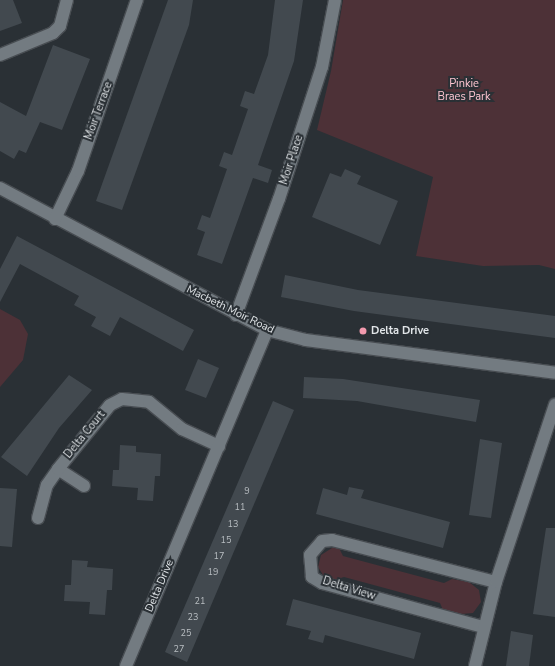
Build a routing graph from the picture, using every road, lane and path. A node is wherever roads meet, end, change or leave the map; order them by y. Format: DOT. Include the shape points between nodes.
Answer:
graph roads {
  1 [pos="67,0"];
  2 [pos="137,0"];
  3 [pos="335,0"];
  4 [pos="0,55"];
  5 [pos="0,188"];
  6 [pos="56,219"];
  7 [pos="236,315"];
  8 [pos="267,330"];
  9 [pos="555,373"];
  10 [pos="555,405"];
  11 [pos="220,446"];
  12 [pos="58,469"];
  13 [pos="84,486"];
  14 [pos="38,518"];
  15 [pos="496,582"];
  16 [pos="483,627"];
  17 [pos="126,666"];
  18 [pos="475,666"];
  1 -- 4 [label="street" via="60,26 53,33"];
  2 -- 6 [label="street, Moir Terrace" via="78,171"];
  3 -- 7 [label="street, Moir Place" via="322,67 279,199"];
  5 -- 6 [label="street, Macbeth Moir Road"];
  6 -- 7 [label="street, Macbeth Moir Road"];
  7 -- 8 [label="street, Macbeth Moir Road"];
  8 -- 9 [label="street, Macbeth Moir Road" via="306,340"];
  8 -- 11 [label="street, Delta Drive"];
  10 -- 15 [label="street"];
  11 -- 12 [label="street, Delta Court" via="182,429 149,402 122,399 110,405"];
  11 -- 17 [label="street, Delta Drive"];
  12 -- 13 [label="street, Delta Court"];
  12 -- 14 [label="street, Delta Court" via="47,485"];
  15 -- 16 [label="street"];
  15 -- 16 [label="street, Delta View" via="332,540 322,541 310,555 312,577 322,583"];
  16 -- 18 [label="street"];
}
